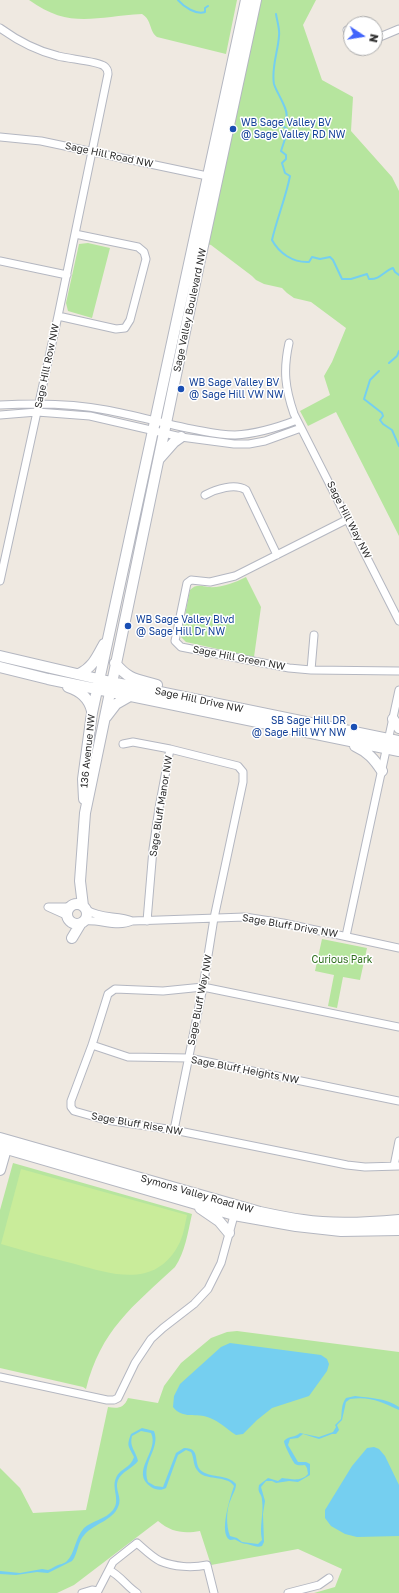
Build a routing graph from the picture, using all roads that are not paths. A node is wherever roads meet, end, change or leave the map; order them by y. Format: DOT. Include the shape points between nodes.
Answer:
graph roads {
  1 [pos="246,0"];
  2 [pos="256,0"];
  3 [pos="0,28"];
  4 [pos="399,29"];
  5 [pos="383,36"];
  6 [pos="0,137"];
  7 [pos="93,152"];
  8 [pos="213,177"];
  9 [pos="75,234"];
  10 [pos="0,261"];
  11 [pos="66,275"];
  12 [pos="58,316"];
  13 [pos="289,343"];
  14 [pos="39,403"];
  15 [pos="0,405"];
  16 [pos="37,412"];
  17 [pos="0,415"];
  18 [pos="296,420"];
  19 [pos="155,426"];
  20 [pos="301,428"];
  21 [pos="165,429"];
  22 [pos="181,437"];
  23 [pos="158,461"];
  24 [pos="206,494"];
  25 [pos="348,519"];
  26 [pos="277,554"];
  27 [pos="0,581"];
  28 [pos="399,621"];
  29 [pos="110,632"];
  30 [pos="314,635"];
  31 [pos="0,648"];
  32 [pos="0,656"];
  33 [pos="32,663"];
  34 [pos="115,663"];
  35 [pos="0,667"];
  36 [pos="311,670"];
  37 [pos="399,671"];
  38 [pos="30,674"];
  39 [pos="79,674"];
  40 [pos="48,679"];
  41 [pos="99,684"];
  42 [pos="110,687"];
  43 [pos="399,690"];
  44 [pos="130,696"];
  45 [pos="188,697"];
  46 [pos="92,713"];
  47 [pos="104,721"];
  48 [pos="396,723"];
  49 [pos="340,739"];
  50 [pos="392,743"];
  51 [pos="123,744"];
  52 [pos="170,750"];
  53 [pos="399,752"];
  54 [pos="382,771"];
  55 [pos="85,813"];
  56 [pos="80,881"];
  57 [pos="85,908"];
  58 [pos="74,916"];
  59 [pos="214,918"];
  60 [pos="132,921"];
  61 [pos="147,921"];
  62 [pos="346,936"];
  63 [pos="399,948"];
  64 [pos="203,987"];
  65 [pos="399,1027"];
  66 [pos="92,1045"];
  67 [pos="189,1058"];
  68 [pos="399,1101"];
  69 [pos="174,1130"];
  70 [pos="399,1141"];
  71 [pos="4,1143"];
  72 [pos="396,1166"];
  73 [pos="0,1170"];
  74 [pos="192,1202"];
  75 [pos="236,1210"];
  76 [pos="399,1220"];
  77 [pos="399,1230"];
  78 [pos="230,1233"];
  79 [pos="0,1377"];
  80 [pos="109,1570"];
  81 [pos="330,1578"];
  82 [pos="82,1593"];
  83 [pos="137,1593"];
  84 [pos="214,1593"];
  85 [pos="288,1593"];
  1 -- 8 [label="street, Sage Valley Boulevard NW"];
  2 -- 8 [label="street, Sage Valley Boulevard NW"];
  3 -- 7 [label="street, Sage Hill Row NW" via="37,50 105,67 108,74"];
  4 -- 5 [label="street"];
  6 -- 7 [label="street, Sage Hill Road NW" via="41,141"];
  7 -- 8 [label="street, Sage Hill Road NW"];
  7 -- 9 [label="street, Sage Hill Row NW"];
  8 -- 19 [label="street, Sage Valley Boulevard NW"];
  8 -- 21 [label="street, Sage Valley Boulevard NW"];
  9 -- 11 [label="street, Sage Hill Row NW"];
  9 -- 12 [label="street" via="138,248 144,252 146,259 130,320 125,328 116,329"];
  10 -- 11 [label="street"];
  11 -- 12 [label="street, Sage Hill Row NW"];
  12 -- 14 [label="street, Sage Hill Row NW"];
  13 -- 18 [label="street, Sage Hill Way NW" via="285,361 286,380"];
  14 -- 15 [label="street"];
  14 -- 16 [label="street, Sage Hill Row NW"];
  14 -- 19 [label="street" via="106,410"];
  16 -- 17 [label="street"];
  16 -- 19 [label="street" via="90,416"];
  16 -- 27 [label="street, Sage Hill Row NW"];
  18 -- 20 [label="street, Sage Hill Way NW"];
  18 -- 21 [label="street" via="248,434"];
  19 -- 21 [label="street"];
  19 -- 29 [label="street, Sage Valley Boulevard NW"];
  20 -- 22 [label="street" via="249,444 219,443"];
  20 -- 25 [label="street, Sage Hill Way NW"];
  21 -- 22 [label="street"];
  21 -- 23 [label="street, Sage Valley Boulevard NW"];
  22 -- 23 [label="street"];
  23 -- 34 [label="street, Sage Valley Boulevard NW"];
  24 -- 26 [label="street" via="215,489 240,487 246,490"];
  25 -- 26 [label="street, Sage Hill Green NW"];
  25 -- 28 [label="street, Sage Hill Way NW"];
  26 -- 36 [label="street, Sage Hill Green NW" via="228,579 210,582 191,580 187,583 174,641 181,647"];
  29 -- 39 [label="street" via="94,663"];
  29 -- 41 [label="street, Sage Valley Boulevard NW"];
  30 -- 36 [label="street"];
  31 -- 33 [label="street"];
  32 -- 33 [label="street, Sage Hill Drive NW"];
  33 -- 38 [label="street"];
  33 -- 39 [label="street, Sage Hill Drive NW"];
  34 -- 42 [label="street, Sage Valley Boulevard NW"];
  34 -- 45 [label="street" via="130,677"];
  35 -- 38 [label="street, Sage Hill Drive NW"];
  36 -- 37 [label="street, Sage Hill Green NW"];
  38 -- 40 [label="street, Sage Hill Drive NW"];
  39 -- 41 [label="street, Sage Hill Drive NW"];
  40 -- 41 [label="street, Sage Hill Drive NW"];
  40 -- 46 [label="street" via="77,690 88,700"];
  41 -- 42 [label="street, Sage Hill Drive NW"];
  41 -- 46 [label="street, 136 Avenue NW"];
  42 -- 44 [label="street, Sage Hill Drive NW"];
  42 -- 45 [label="street, Sage Hill Drive NW"];
  42 -- 47 [label="street, 136 Avenue NW"];
  43 -- 48 [label="street"];
  44 -- 47 [label="street" via="116,704"];
  44 -- 49 [label="street, Sage Hill Drive NW"];
  45 -- 50 [label="street, Sage Hill Drive NW"];
  46 -- 55 [label="street, 136 Avenue NW" via="83,780"];
  47 -- 55 [label="street, 136 Avenue NW"];
  48 -- 50 [label="street"];
  49 -- 50 [label="street, Sage Hill Drive NW"];
  49 -- 54 [label="street" via="367,752"];
  50 -- 53 [label="street, Sage Hill Drive NW"];
  50 -- 54 [label="street"];
  51 -- 52 [label="street" via="132,742"];
  52 -- 59 [label="street, Sage Bluff Manor NW" via="238,766 243,772"];
  52 -- 61 [label="street, Sage Bluff Manor NW" via="157,822"];
  54 -- 62 [label="street"];
  55 -- 56 [label="street, 136 Avenue NW"];
  56 -- 57 [label="street, 136 Avenue NW"];
  56 -- 58 [label="street, 136 Avenue NW"];
  57 -- 58 [label="street" via="78,904"];
  57 -- 58 [label="street" via="87,916"];
  57 -- 60 [label="street, Sage Bluff Drive NW" via="96,915"];
  58 -- 60 [label="street, Sage Bluff Drive NW" via="122,924"];
  59 -- 61 [label="street, Sage Bluff Drive NW"];
  59 -- 62 [label="street, Sage Bluff Drive NW" via="245,917"];
  59 -- 64 [label="street, Sage Bluff Way NW"];
  60 -- 61 [label="street, Sage Bluff Drive NW"];
  62 -- 63 [label="street, Sage Bluff Drive NW"];
  64 -- 65 [label="street, Sage Bluff Rise NW"];
  64 -- 66 [label="street, Sage Bluff Rise NW" via="163,991 115,989 108,994"];
  64 -- 67 [label="street, Sage Bluff Way NW"];
  66 -- 67 [label="street, Sage Bluff Heights NW" via="128,1057"];
  66 -- 69 [label="street, Sage Bluff Rise NW" via="70,1101 74,1112 106,1120"];
  67 -- 68 [label="street, Sage Bluff Heights NW"];
  67 -- 69 [label="street, Sage Bluff Way NW"];
  69 -- 72 [label="street, Sage Bluff Rise NW" via="347,1165"];
  70 -- 72 [label="street"];
  71 -- 73 [label="street"];
  71 -- 74 [label="street, Symons Valley Road NW"];
  71 -- 75 [label="street, Symons Valley Road NW"];
  74 -- 75 [label="street, Symons Valley Road NW"];
  74 -- 78 [label="street" via="219,1221"];
  75 -- 76 [label="street, Symons Valley Road NW" via="341,1223"];
  75 -- 77 [label="street, Symons Valley Road NW" via="296,1226 318,1229"];
  75 -- 78 [label="street"];
  78 -- 79 [label="street" via="219,1270 208,1290 151,1339 135,1363 117,1399 107,1400"];
  80 -- 82 [label="street" via="98,1591"];
  80 -- 83 [label="street"];
  80 -- 84 [label="street" via="114,1562 137,1543 160,1561 186,1566 208,1565"];
  81 -- 85 [label="street" via="319,1585"];
}
